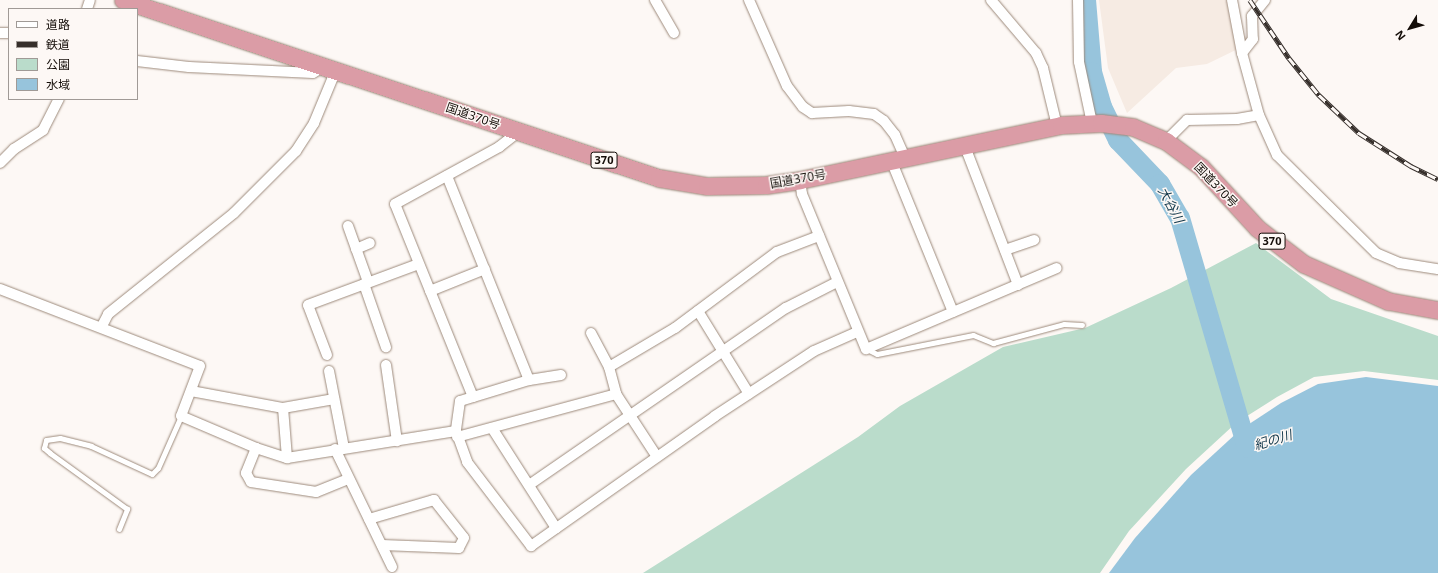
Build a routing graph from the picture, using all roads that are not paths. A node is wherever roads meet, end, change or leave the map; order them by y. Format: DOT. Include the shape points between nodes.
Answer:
graph roads {
  1 [pos="123,0"];
  2 [pos="655,0"];
  3 [pos="749,0"];
  4 [pos="991,0"];
  5 [pos="1078,0"];
  6 [pos="1232,0"];
  7 [pos="1265,0"];
  8 [pos="674,33"];
  9 [pos="1242,53"];
  10 [pos="138,61"];
  11 [pos="331,68"];
  12 [pos="58,100"];
  13 [pos="1259,115"];
  14 [pos="1097,124"];
  15 [pos="1057,126"];
  16 [pos="518,132"];
  17 [pos="1166,141"];
  18 [pos="964,144"];
  19 [pos="898,159"];
  20 [pos="0,163"];
  21 [pos="447,176"];
  22 [pos="800,180"];
  23 [pos="348,226"];
  24 [pos="819,236"];
  25 [pos="1034,240"];
  26 [pos="370,243"];
  27 [pos="356,249"];
  28 [pos="1005,250"];
  29 [pos="419,264"];
  30 [pos="1057,268"];
  31 [pos="485,269"];
  32 [pos="1438,269"];
  33 [pos="837,282"];
  34 [pos="366,283"];
  35 [pos="1018,285"];
  36 [pos="0,289"];
  37 [pos="430,291"];
  38 [pos="1438,310"];
  39 [pos="698,311"];
  40 [pos="953,312"];
  41 [pos="1082,325"];
  42 [pos="102,326"];
  43 [pos="857,332"];
  44 [pos="591,333"];
  45 [pos="386,347"];
  46 [pos="866,349"];
  47 [pos="723,353"];
  48 [pos="326,355"];
  49 [pos="386,365"];
  50 [pos="609,368"];
  51 [pos="329,371"];
  52 [pos="561,375"];
  53 [pos="529,380"];
  54 [pos="191,390"];
  55 [pos="616,394"];
  56 [pos="749,394"];
  57 [pos="473,397"];
  58 [pos="334,399"];
  59 [pos="283,408"];
  60 [pos="181,416"];
  61 [pos="630,417"];
  62 [pos="492,428"];
  63 [pos="457,434"];
  64 [pos="397,441"];
  65 [pos="256,448"];
  66 [pos="339,449"];
  67 [pos="657,457"];
  68 [pos="287,458"];
  69 [pos="349,479"];
  70 [pos="529,485"];
  71 [pos="369,519"];
  72 [pos="556,528"];
  73 [pos="119,529"];
  74 [pos="382,545"];
  75 [pos="392,567"];
  1 -- 11 [label="highway, 国道370号 / 370"];
  2 -- 8 [label="street"];
  3 -- 19 [label="street" via="787,86 803,107 812,113 849,110 874,114 884,121 895,135"];
  4 -- 15 [label="street" via="1036,53 1043,68"];
  5 -- 14 [label="street" via="1079,62"];
  6 -- 9 [label="street"];
  7 -- 9 [label="street" via="1252,16 1255,31 1253,39"];
  9 -- 13 [label="street"];
  10 -- 11 [label="street" via="189,67 313,73"];
  11 -- 16 [label="highway, 国道370号 / 370"];
  11 -- 42 [label="street" via="314,123 296,151 234,213 108,314"];
  12 -- 20 [label="street" via="43,130 14,149"];
  13 -- 17 [label="street" via="1237,119 1188,120"];
  13 -- 32 [label="street" via="1277,155 1376,253 1399,263"];
  14 -- 15 [label="highway, 国道370号 / 370"];
  14 -- 17 [label="highway, 国道370号 / 370" via="1133,127"];
  15 -- 18 [label="highway, 国道370号 / 370"];
  16 -- 21 [label="street" via="499,147"];
  16 -- 22 [label="highway, 国道370号 / 370" via="660,178 707,186 766,185"];
  17 -- 38 [label="highway, 国道370号 / 370" via="1201,167 1258,228 1304,264 1388,301"];
  18 -- 19 [label="highway, 国道370号 / 370"];
  18 -- 28 [label="street"];
  19 -- 22 [label="highway, 国道370号 / 370"];
  19 -- 40 [label="street"];
  21 -- 29 [label="street" via="395,204"];
  21 -- 31 [label="street"];
  22 -- 24 [label="street"];
  23 -- 27 [label="street"];
  24 -- 33 [label="street"];
  24 -- 39 [label="street" via="777,252"];
  25 -- 28 [label="street"];
  26 -- 27 [label="street"];
  27 -- 34 [label="street"];
  28 -- 35 [label="street"];
  29 -- 34 [label="street"];
  29 -- 37 [label="street"];
  30 -- 35 [label="street"];
  31 -- 37 [label="street"];
  31 -- 53 [label="street"];
  33 -- 43 [label="street"];
  33 -- 47 [label="street" via="786,308"];
  34 -- 45 [label="street"];
  34 -- 48 [label="street" via="308,305"];
  35 -- 40 [label="street"];
  36 -- 42 [label="street"];
  37 -- 57 [label="street"];
  39 -- 47 [label="street"];
  39 -- 50 [label="street"];
  40 -- 46 [label="street"];
  41 -- 46 [label="lane" via="1064,324 994,343 973,335 877,354"];
  42 -- 54 [label="street" via="200,366"];
  43 -- 46 [label="street"];
  43 -- 56 [label="street" via="814,351"];
  44 -- 50 [label="street"];
  47 -- 56 [label="street"];
  47 -- 61 [label="street"];
  49 -- 64 [label="street"];
  50 -- 55 [label="street"];
  51 -- 58 [label="street"];
  52 -- 53 [label="street"];
  53 -- 57 [label="street"];
  54 -- 59 [label="street"];
  54 -- 60 [label="street"];
  55 -- 61 [label="street"];
  55 -- 62 [label="street"];
  56 -- 67 [label="street"];
  57 -- 63 [label="street" via="460,401"];
  58 -- 59 [label="street"];
  58 -- 66 [label="street"];
  59 -- 68 [label="street"];
  60 -- 65 [label="street"];
  60 -- 73 [label="lane" via="158,468 152,474 91,446 60,438 46,440 44,448 127,509"];
  61 -- 67 [label="street"];
  61 -- 70 [label="street"];
  62 -- 63 [label="street"];
  62 -- 70 [label="street"];
  63 -- 64 [label="street"];
  63 -- 72 [label="street" via="468,462 531,546"];
  64 -- 66 [label="street"];
  65 -- 68 [label="street"];
  65 -- 69 [label="street" via="246,472 251,482 316,492"];
  66 -- 68 [label="street"];
  66 -- 69 [label="street"];
  67 -- 72 [label="street"];
  69 -- 71 [label="street"];
  70 -- 72 [label="street"];
  71 -- 74 [label="street"];
  71 -- 74 [label="street" via="434,500 464,538 459,548"];
  74 -- 75 [label="street"];
}
